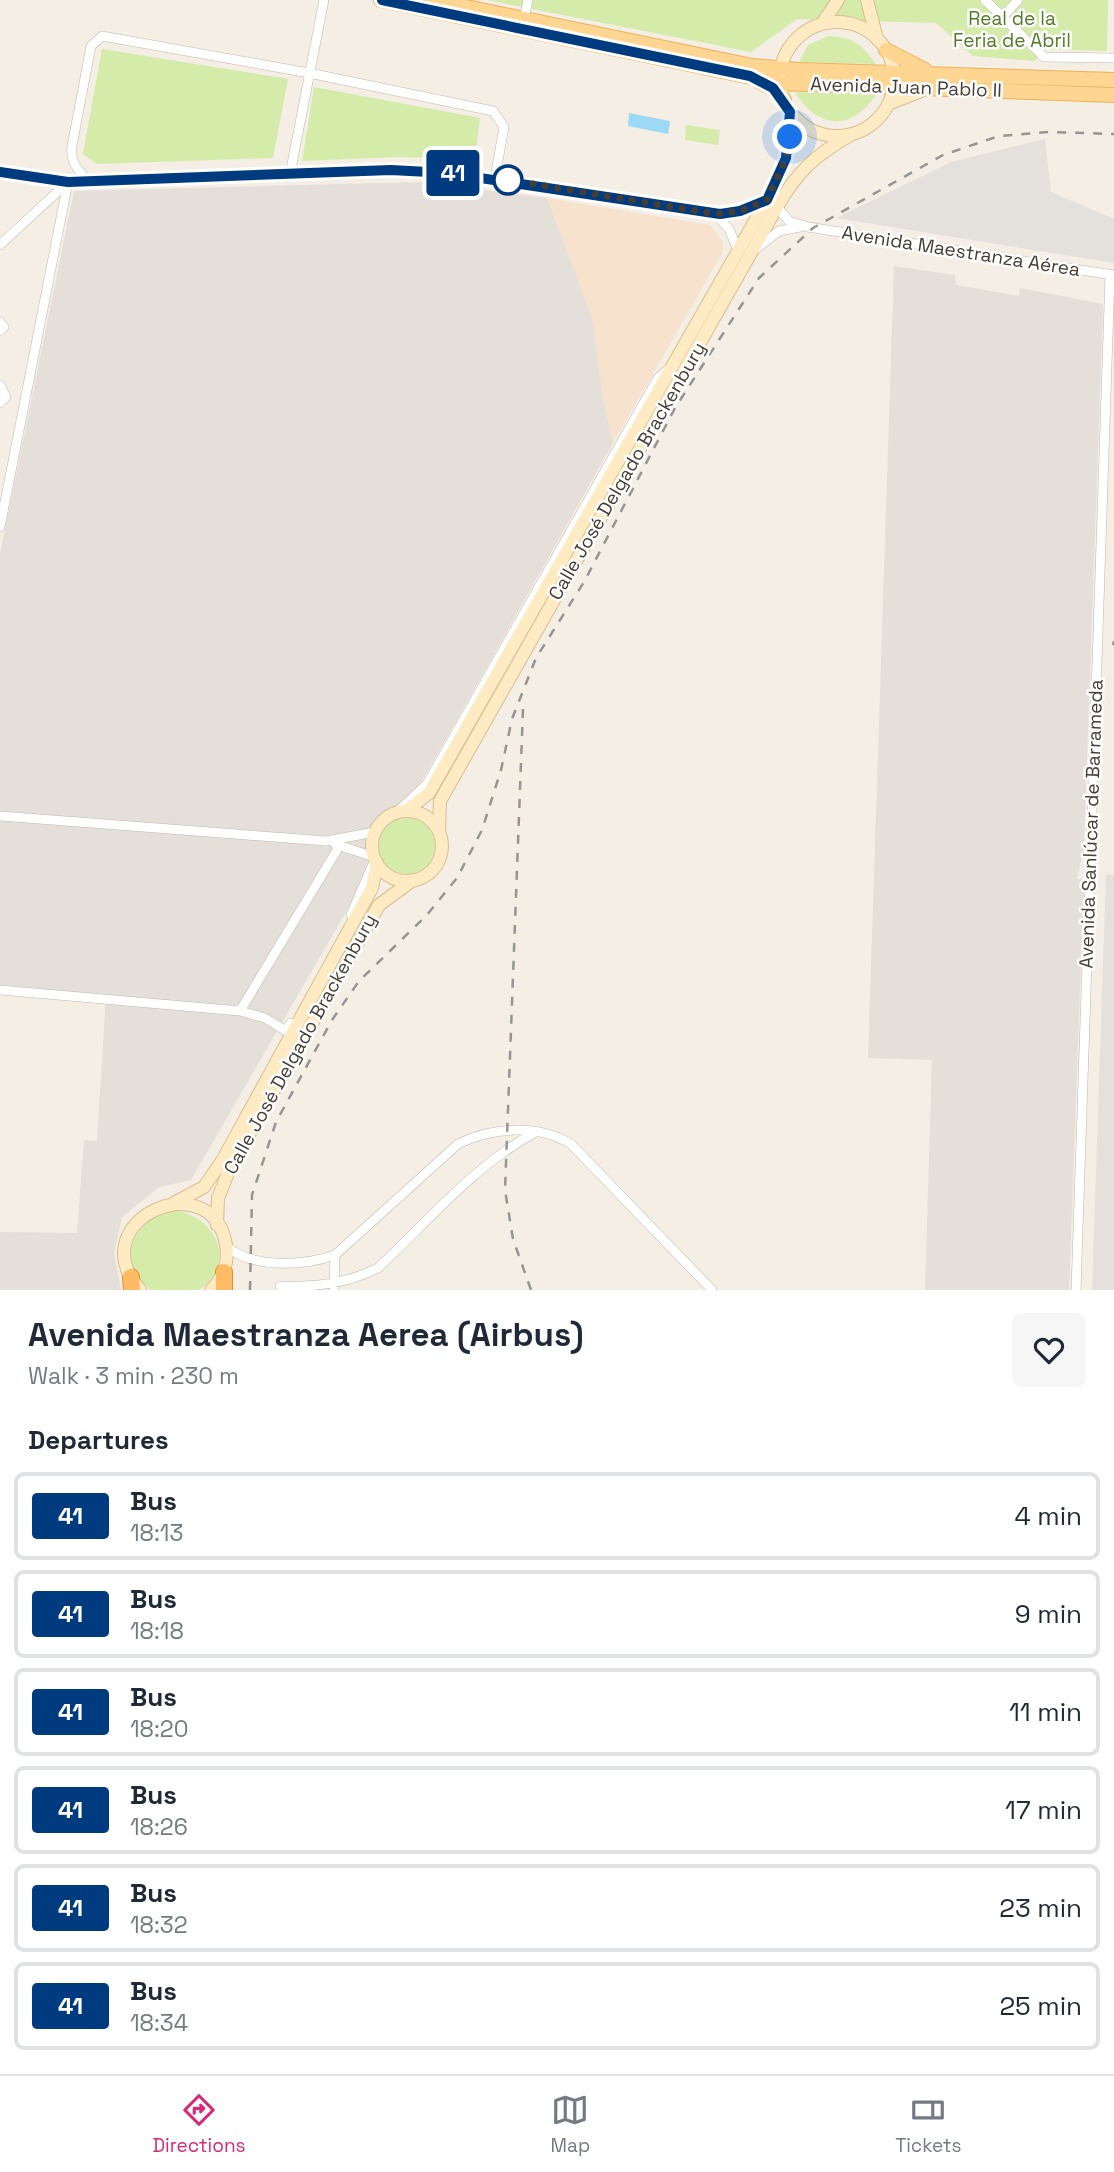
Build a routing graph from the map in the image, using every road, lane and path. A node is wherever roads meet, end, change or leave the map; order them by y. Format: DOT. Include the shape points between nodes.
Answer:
graph roads {
  1 [pos="324,0"];
  2 [pos="381,0"];
  3 [pos="432,0"];
  4 [pos="528,0"];
  5 [pos="838,0"];
  6 [pos="867,0"];
  7 [pos="985,0"];
  8 [pos="1018,0"];
  9 [pos="1003,17"];
  10 [pos="524,19"];
  11 [pos="822,24"];
  12 [pos="882,45"];
  13 [pos="786,54"];
  14 [pos="1114,58"];
  15 [pos="751,71"];
  16 [pos="309,73"];
  17 [pos="937,74"];
  18 [pos="780,76"];
  19 [pos="1114,80"];
  20 [pos="894,81"];
  21 [pos="1020,84"];
  22 [pos="928,89"];
  23 [pos="1114,94"];
  24 [pos="888,104"];
  25 [pos="787,106"];
  26 [pos="852,134"];
  27 [pos="0,172"];
  28 [pos="290,174"];
  29 [pos="495,178"];
  30 [pos="87,180"];
  31 [pos="68,182"];
  32 [pos="772,203"];
  33 [pos="716,214"];
  34 [pos="808,227"];
  35 [pos="0,245"];
  36 [pos="745,252"];
  37 [pos="1112,275"];
  38 [pos="0,322"];
  39 [pos="0,331"];
  40 [pos="0,385"];
  41 [pos="0,403"];
  42 [pos="0,527"];
  43 [pos="401,812"];
  44 [pos="0,816"];
  45 [pos="375,832"];
  46 [pos="439,832"];
  47 [pos="326,841"];
  48 [pos="340,845"];
  49 [pos="375,860"];
  50 [pos="413,880"];
  51 [pos="0,990"];
  52 [pos="240,1011"];
  53 [pos="286,1031"];
  54 [pos="251,1111"];
  55 [pos="534,1133"];
  56 [pos="174,1203"];
  57 [pos="217,1225"];
  58 [pos="226,1247"];
  59 [pos="335,1255"];
  60 [pos="223,1272"];
  61 [pos="134,1286"];
  62 [pos="280,1286"];
  63 [pos="334,1287"];
  64 [pos="211,1290"];
  65 [pos="224,1290"];
  66 [pos="712,1290"];
  67 [pos="1076,1290"];
  1 -- 16 [label="street"];
  2 -- 15 [label="main road, Avenida Juan Pablo II"];
  3 -- 10 [label="main road, Avenida Juan Pablo II"];
  4 -- 10 [label="street"];
  5 -- 11 [label="main road"];
  6 -- 12 [label="main road"];
  7 -- 9 [label="street"];
  8 -- 9 [label="street"];
  9 -- 14 [label="street" via="1044,57"];
  10 -- 15 [label="main road, Avenida Juan Pablo II"];
  11 -- 12 [label="main road" via="852,24"];
  11 -- 13 [label="main road" via="795,41"];
  12 -- 17 [label="main road" via="912,66"];
  12 -- 20 [label="main road"];
  13 -- 15 [label="main road"];
  13 -- 18 [label="main road"];
  15 -- 18 [label="main road, Avenida Juan Pablo II"];
  15 -- 25 [label="main road"];
  16 -- 28 [label="street"];
  16 -- 29 [label="street" via="493,111 504,127"];
  16 -- 30 [label="street" via="102,36 91,46 71,155"];
  17 -- 20 [label="main road, Avenida Juan Pablo II"];
  17 -- 21 [label="main road, Avenida Juan Pablo II"];
  18 -- 20 [label="main road, Avenida Juan Pablo II"];
  18 -- 25 [label="main road, Calle José Delgado Brackenbury"];
  19 -- 21 [label="main road"];
  20 -- 22 [label="main road, Avenida Juan Pablo II"];
  20 -- 24 [label="main road"];
  21 -- 22 [label="main road, Avenida Juan Pablo II"];
  21 -- 23 [label="main road"];
  22 -- 24 [label="main road"];
  24 -- 26 [label="main road, Calle José Delgado Brackenbury" via="874,123"];
  25 -- 26 [label="main road" via="804,126 822,134"];
  25 -- 32 [label="main road, Calle José Delgado Brackenbury" via="786,158"];
  26 -- 32 [label="main road, Calle José Delgado Brackenbury" via="819,153"];
  27 -- 31 [label="street"];
  28 -- 29 [label="street" via="391,170"];
  28 -- 30 [label="street"];
  29 -- 33 [label="street"];
  30 -- 31 [label="street"];
  31 -- 35 [label="street"];
  31 -- 42 [label="street"];
  32 -- 33 [label="street"];
  32 -- 34 [label="street" via="793,224"];
  32 -- 36 [label="main road, Calle José Delgado Brackenbury"];
  33 -- 36 [label="street"];
  34 -- 36 [label="street" via="779,231"];
  34 -- 37 [label="street, Avenida Maestranza Aérea"];
  36 -- 43 [label="main road, Calle José Delgado Brackenbury" via="678,359 429,793"];
  36 -- 46 [label="main road, Calle José Delgado Brackenbury" via="440,801"];
  37 -- 67 [label="street, Avenida Sanlúcar de Barrameda"];
  38 -- 39 [label="street" via="5,327"];
  40 -- 41 [label="street" via="6,397"];
  43 -- 45 [label="main road" via="384,820"];
  43 -- 46 [label="main road" via="426,817"];
  44 -- 47 [label="street"];
  45 -- 47 [label="street"];
  45 -- 49 [label="main road"];
  46 -- 50 [label="main road" via="439,861 431,872"];
  47 -- 48 [label="street"];
  48 -- 49 [label="street"];
  48 -- 52 [label="street"];
  49 -- 50 [label="main road" via="390,876"];
  49 -- 53 [label="street" via="352,912"];
  49 -- 54 [label="main road, Calle José Delgado Brackenbury" via="372,888"];
  50 -- 57 [label="main road, Calle José Delgado Brackenbury" via="379,905 365,929 230,1168 218,1198"];
  51 -- 52 [label="street"];
  52 -- 53 [label="street" via="265,1018"];
  53 -- 54 [label="street"];
  54 -- 56 [label="main road, Calle José Delgado Brackenbury" via="204,1187"];
  55 -- 59 [label="street" via="508,1130 458,1144"];
  55 -- 63 [label="street" via="485,1168 378,1268"];
  55 -- 66 [label="street" via="559,1137 583,1154"];
  56 -- 57 [label="main road" via="194,1207"];
  56 -- 61 [label="main road, Calle José Delgado Brackenbury" via="146,1213 132,1229 125,1248"];
  57 -- 58 [label="main road"];
  58 -- 59 [label="street" via="251,1261 312,1262"];
  58 -- 60 [label="main road"];
  59 -- 63 [label="street"];
  60 -- 64 [label="main road"];
  60 -- 65 [label="highway"];
  62 -- 63 [label="street"];
}
